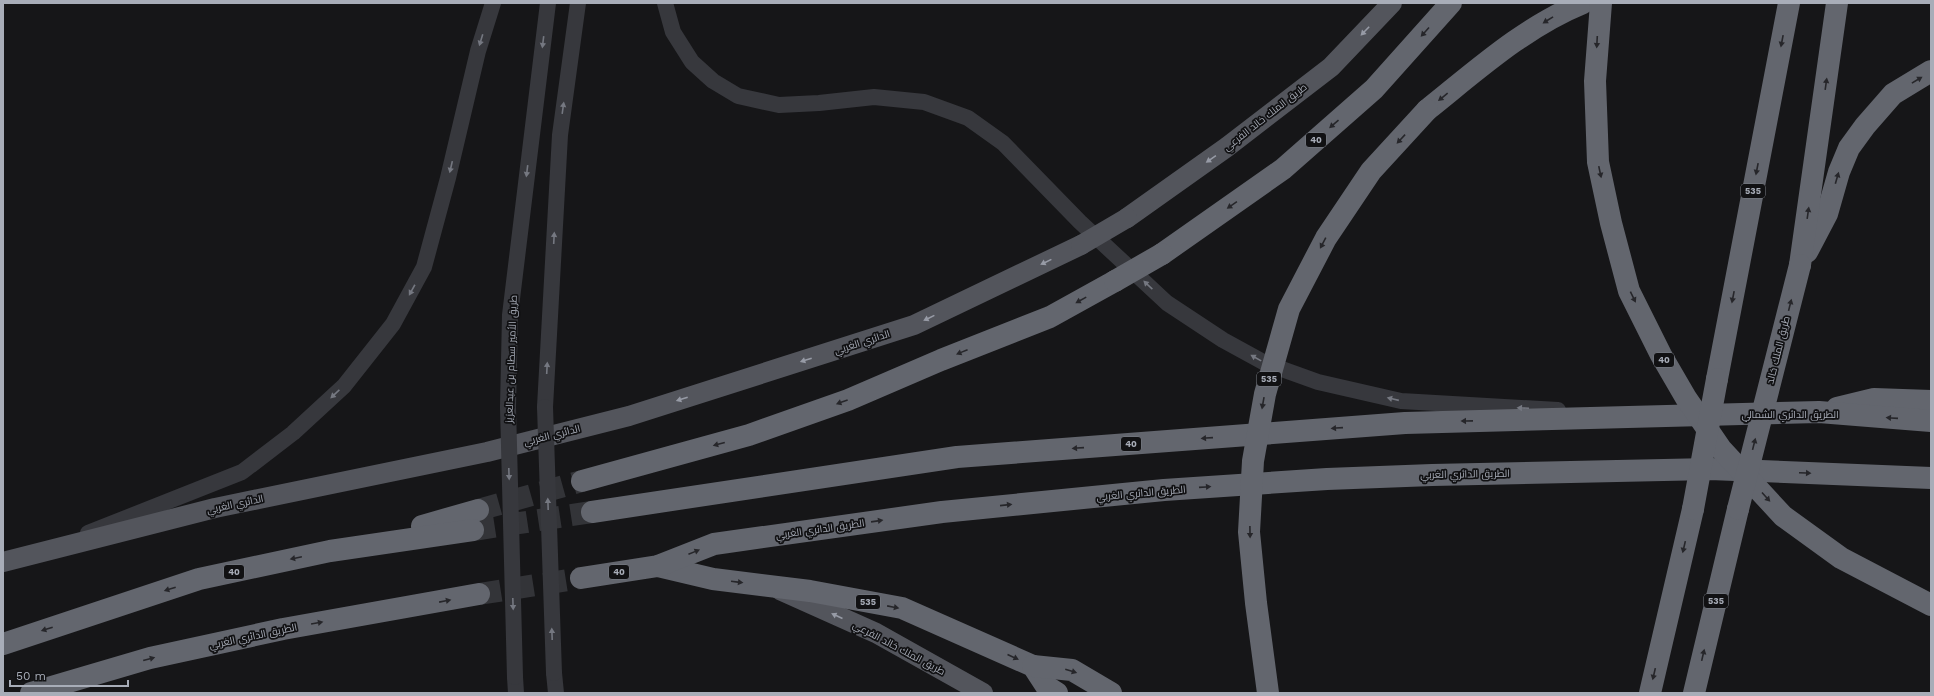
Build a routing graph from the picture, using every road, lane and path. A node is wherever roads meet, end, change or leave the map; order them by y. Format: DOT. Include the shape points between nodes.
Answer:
graph roads {
  1 [pos="493,3"];
  2 [pos="548,3"];
  3 [pos="578,3"];
  4 [pos="665,3"];
  5 [pos="1392,3"];
  6 [pos="1451,3"];
  7 [pos="1583,3"];
  8 [pos="1600,3"];
  9 [pos="1789,3"];
  10 [pos="1837,3"];
  11 [pos="1931,71"];
  12 [pos="1081,245"];
  13 [pos="1800,265"];
  14 [pos="1273,366"];
  15 [pos="1931,401"];
  16 [pos="1819,412"];
  17 [pos="1674,416"];
  18 [pos="1931,421"];
  19 [pos="1931,478"];
  20 [pos="582,482"];
  21 [pos="592,512"];
  22 [pos="476,520"];
  23 [pos="35,554"];
  24 [pos="3,562"];
  25 [pos="658,566"];
  26 [pos="581,578"];
  27 [pos="770,586"];
  28 [pos="479,594"];
  29 [pos="1931,605"];
  30 [pos="3,644"];
  31 [pos="1033,666"];
  32 [pos="34,692"];
  33 [pos="516,693"];
  34 [pos="556,693"];
  35 [pos="983,693"];
  36 [pos="1057,693"];
  37 [pos="1111,693"];
  38 [pos="1268,693"];
  39 [pos="1650,693"];
  40 [pos="1694,693"];
  1 -- 23 [label="street, one-way" via="478,51 424,268 393,324 344,386 293,433 242,472"];
  2 -- 33 [label="street, طريق الأمير سطام بن عبدالعزيز, one-way, bridge" via="510,315 508,407"];
  34 -- 3 [label="street, one-way, bridge" via="545,407 560,135"];
  14 -- 4 [label="street, one-way" via="1223,340 1168,303 1080,222 1003,143 968,118 924,102 874,97 779,105 738,96 713,81 692,62 673,32"];
  5 -- 12 [label="main road, طريق الملك خالد الفرعي, one-way, bridge" via="1331,67 1227,147 1127,218"];
  6 -- 20 [label="highway, 40, one-way, bridge" via="1374,89 1283,169 1162,254 1050,317 848,400 748,435"];
  7 -- 14 [label="highway, 535, one-way, bridge" via="1562,11 1500,51 1427,110 1371,171 1326,238 1289,309"];
  8 -- 29 [label="highway, 40, one-way, bridge" via="1595,81 1598,162 1611,223 1630,291 1661,355 1686,398 1721,449 1783,516 1841,558"];
  9 -- 39 [label="highway, 535, one-way, bridge" via="1693,510"];
  13 -- 10 [label="highway, طريق الملك خالد / 535, one-way"];
  13 -- 11 [label="highway, one-way" via="1827,214 1849,148 1894,94"];
  12 -- 23 [label="main road, الدائري الغربي, one-way" via="914,325 629,416 487,452 215,508"];
  40 -- 13 [label="highway, طريق الملك خالد / 535, one-way, bridge"];
  17 -- 14 [label="street, one-way" via="1401,401 1318,382"];
  14 -- 38 [label="highway, 535, one-way, bridge" via="1264,394 1253,461 1249,532"];
  15 -- 16 [label="highway, 40" via="1874,398"];
  16 -- 17 [label="highway, الطريق الدائري الشمالي / 40"];
  18 -- 16 [label="highway, الطريق الدائري الشمالي / 40, one-way"];
  17 -- 21 [label="highway, 40, one-way" via="1405,423 957,457"];
  25 -- 19 [label="highway, الطريق الدائري الغربي / 40, one-way" via="714,544 942,512 1164,490 1424,475 1710,469"];
  22 -- 30 [label="highway, 40, one-way" via="199,579"];
  23 -- 24 [label="main road, الدائري الغربي"];
  25 -- 26 [label="highway, الطريق الدائري الغربي / 40"];
  25 -- 27 [label="highway, 535, one-way" via="713,580"];
  27 -- 31 [label="highway, 535, one-way" via="902,608"];
  35 -- 27 [label="main road, طريق الملك خالد الفرعي, one-way" via="876,633"];
  32 -- 28 [label="highway, الطريق الدائري الغربي, one-way" via="150,658 283,629"];
  31 -- 36 [label="highway" via="1046,686"];
  31 -- 37 [label="highway, 535, one-way" via="1072,670"];
}
